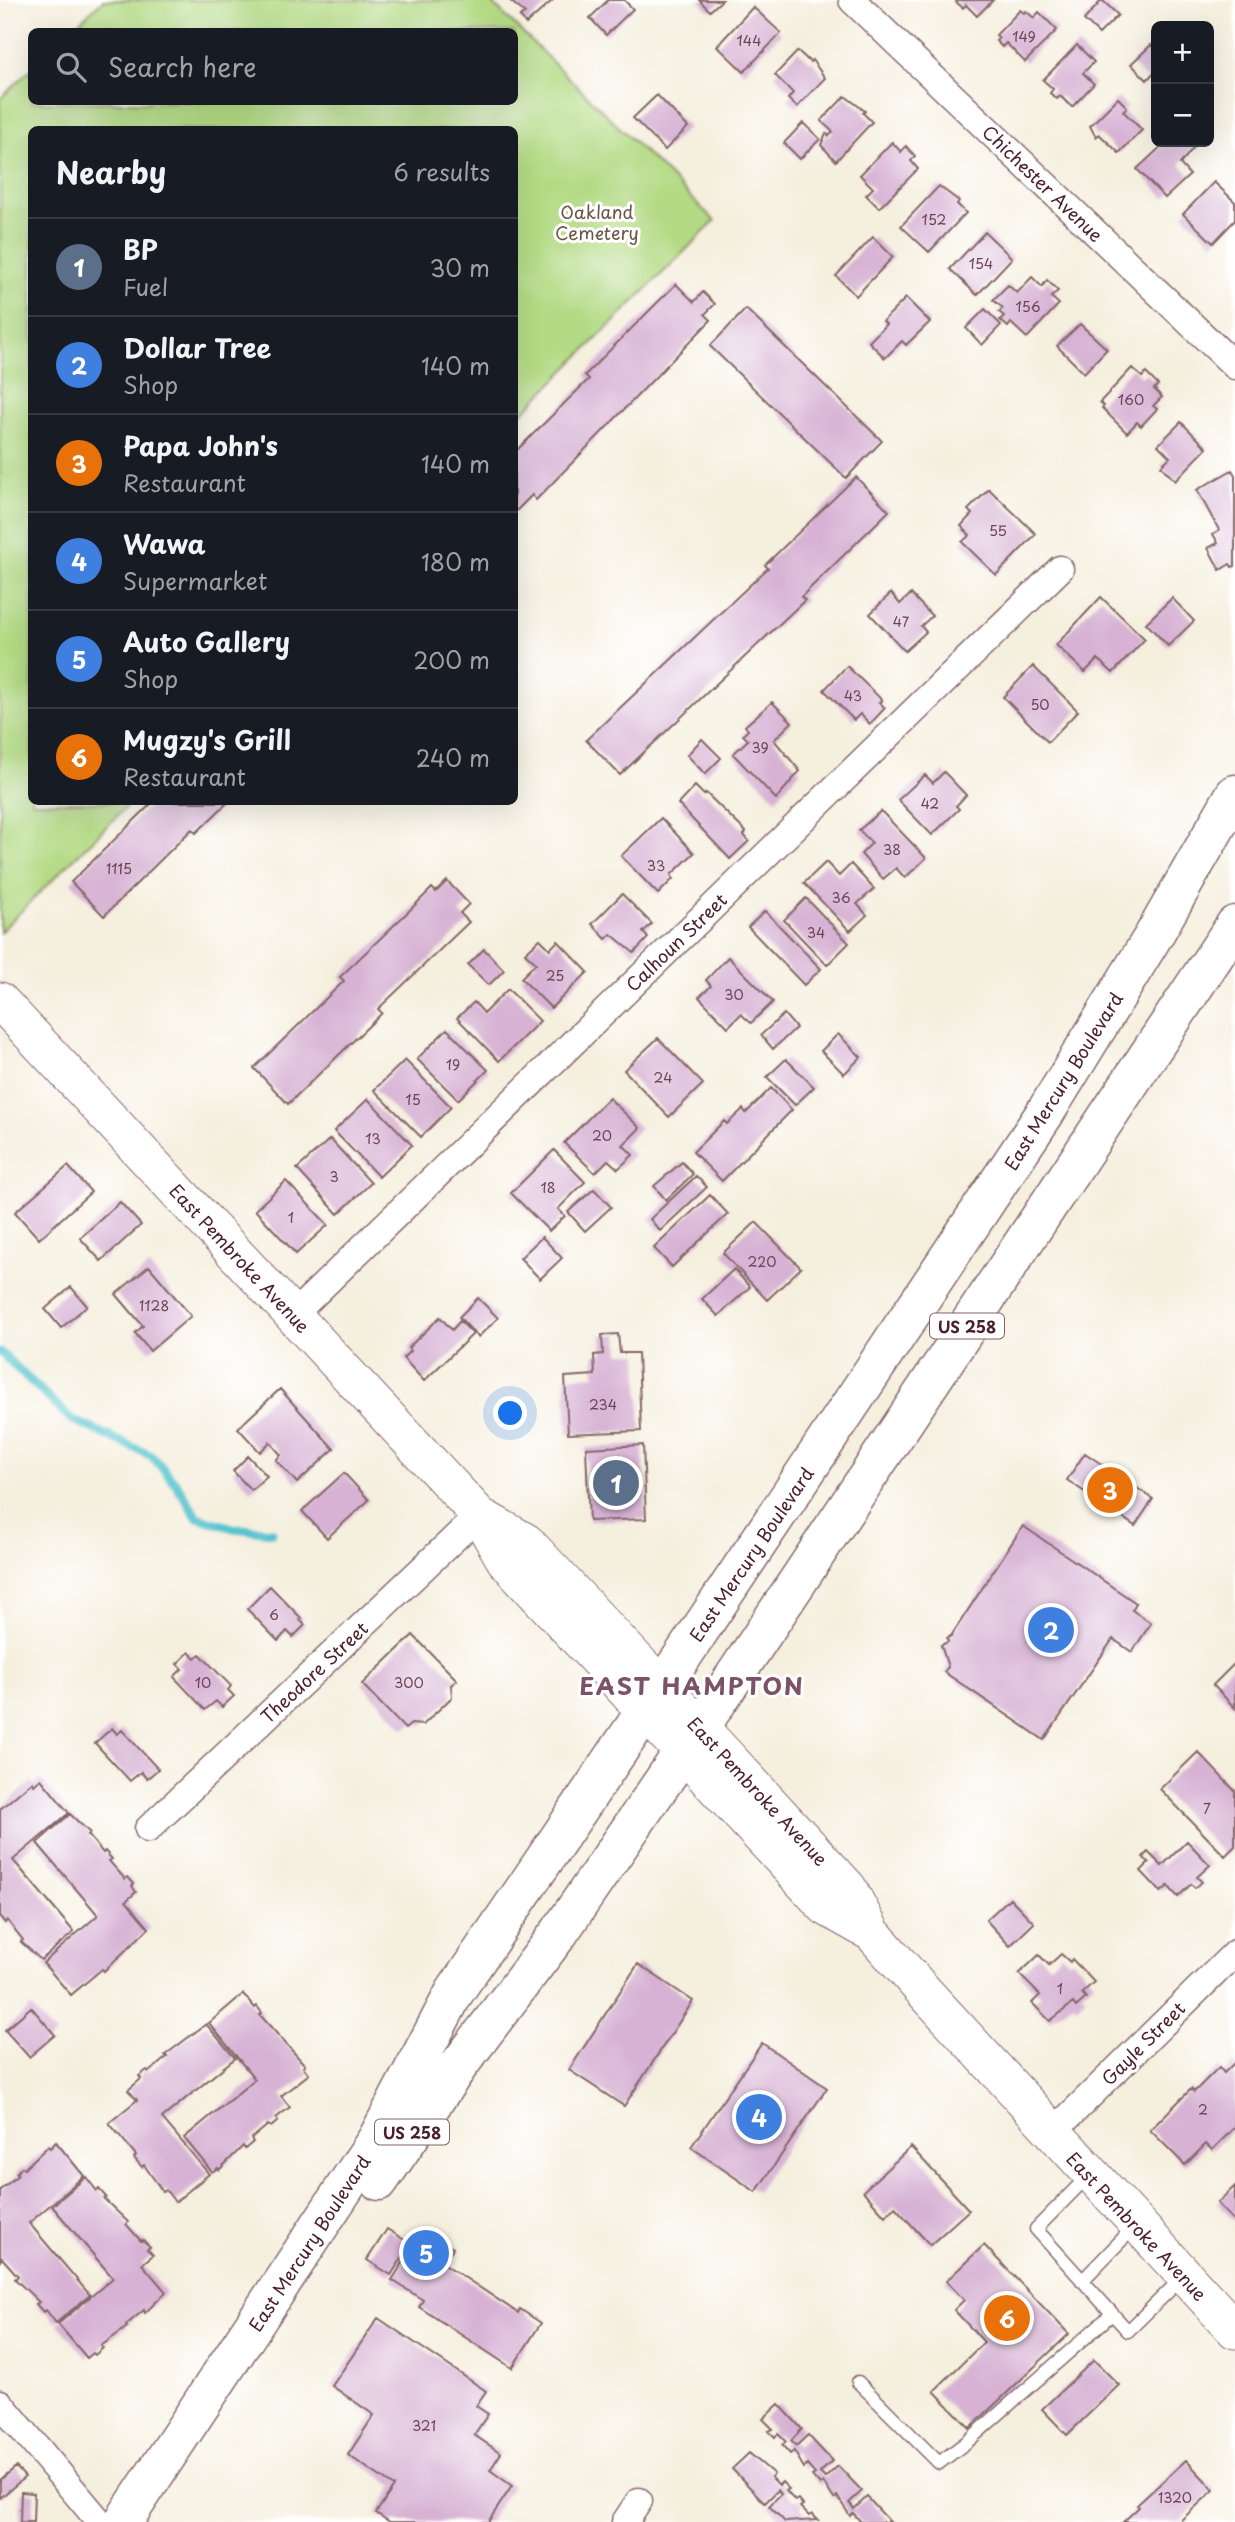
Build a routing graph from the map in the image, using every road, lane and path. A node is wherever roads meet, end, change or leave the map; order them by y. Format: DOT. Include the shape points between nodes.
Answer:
graph roads {
  1 [pos="852,0"];
  2 [pos="1235,366"];
  3 [pos="1060,569"];
  4 [pos="1235,794"];
  5 [pos="1235,925"];
  6 [pos="0,1001"];
  7 [pos="293,1315"];
  8 [pos="479,1515"];
  9 [pos="654,1699"];
  10 [pos="692,1739"];
  11 [pos="148,1829"];
  12 [pos="1235,1953"];
  13 [pos="1052,2133"];
  14 [pos="1090,2175"];
  15 [pos="1137,2225"];
  16 [pos="1184,2276"];
  17 [pos="1082,2280"];
  18 [pos="1112,2314"];
  19 [pos="1235,2330"];
  20 [pos="858,2382"];
  21 [pos="0,2403"];
  22 [pos="100,2522"];
  23 [pos="123,2522"];
  24 [pos="155,2522"];
  1 -- 2 [label="street, Chichester Avenue"];
  3 -- 7 [label="street, Calhoun Street"];
  4 -- 9 [label="main road, East Mercury Boulevard / US 258" via="1067,1079"];
  5 -- 10 [label="main road, East Mercury Boulevard / US 258"];
  6 -- 7 [label="main road, East Pembroke Avenue"];
  7 -- 8 [label="main road, East Pembroke Avenue"];
  8 -- 9 [label="main road, East Pembroke Avenue" via="505,1560"];
  8 -- 11 [label="street, Theodore Street"];
  9 -- 10 [label="main road, East Pembroke Avenue"];
  9 -- 23 [label="main road, East Mercury Boulevard / US 258" via="454,1993 377,2139"];
  10 -- 13 [label="main road, East Pembroke Avenue" via="848,1888 872,1933"];
  10 -- 24 [label="main road, East Mercury Boulevard / US 258" via="559,1933 416,2126"];
  12 -- 13 [label="street, Gayle Street"];
  13 -- 14 [label="main road, East Pembroke Avenue"];
  14 -- 15 [label="main road, East Pembroke Avenue"];
  14 -- 17 [label="lane" via="1035,2229"];
  15 -- 16 [label="main road, East Pembroke Avenue"];
  15 -- 17 [label="lane"];
  16 -- 18 [label="lane" via="1128,2331"];
  16 -- 19 [label="main road, East Pembroke Avenue"];
  17 -- 18 [label="lane"];
  18 -- 20 [label="lane" via="939,2463"];
  21 -- 22 [label="street"];
}
